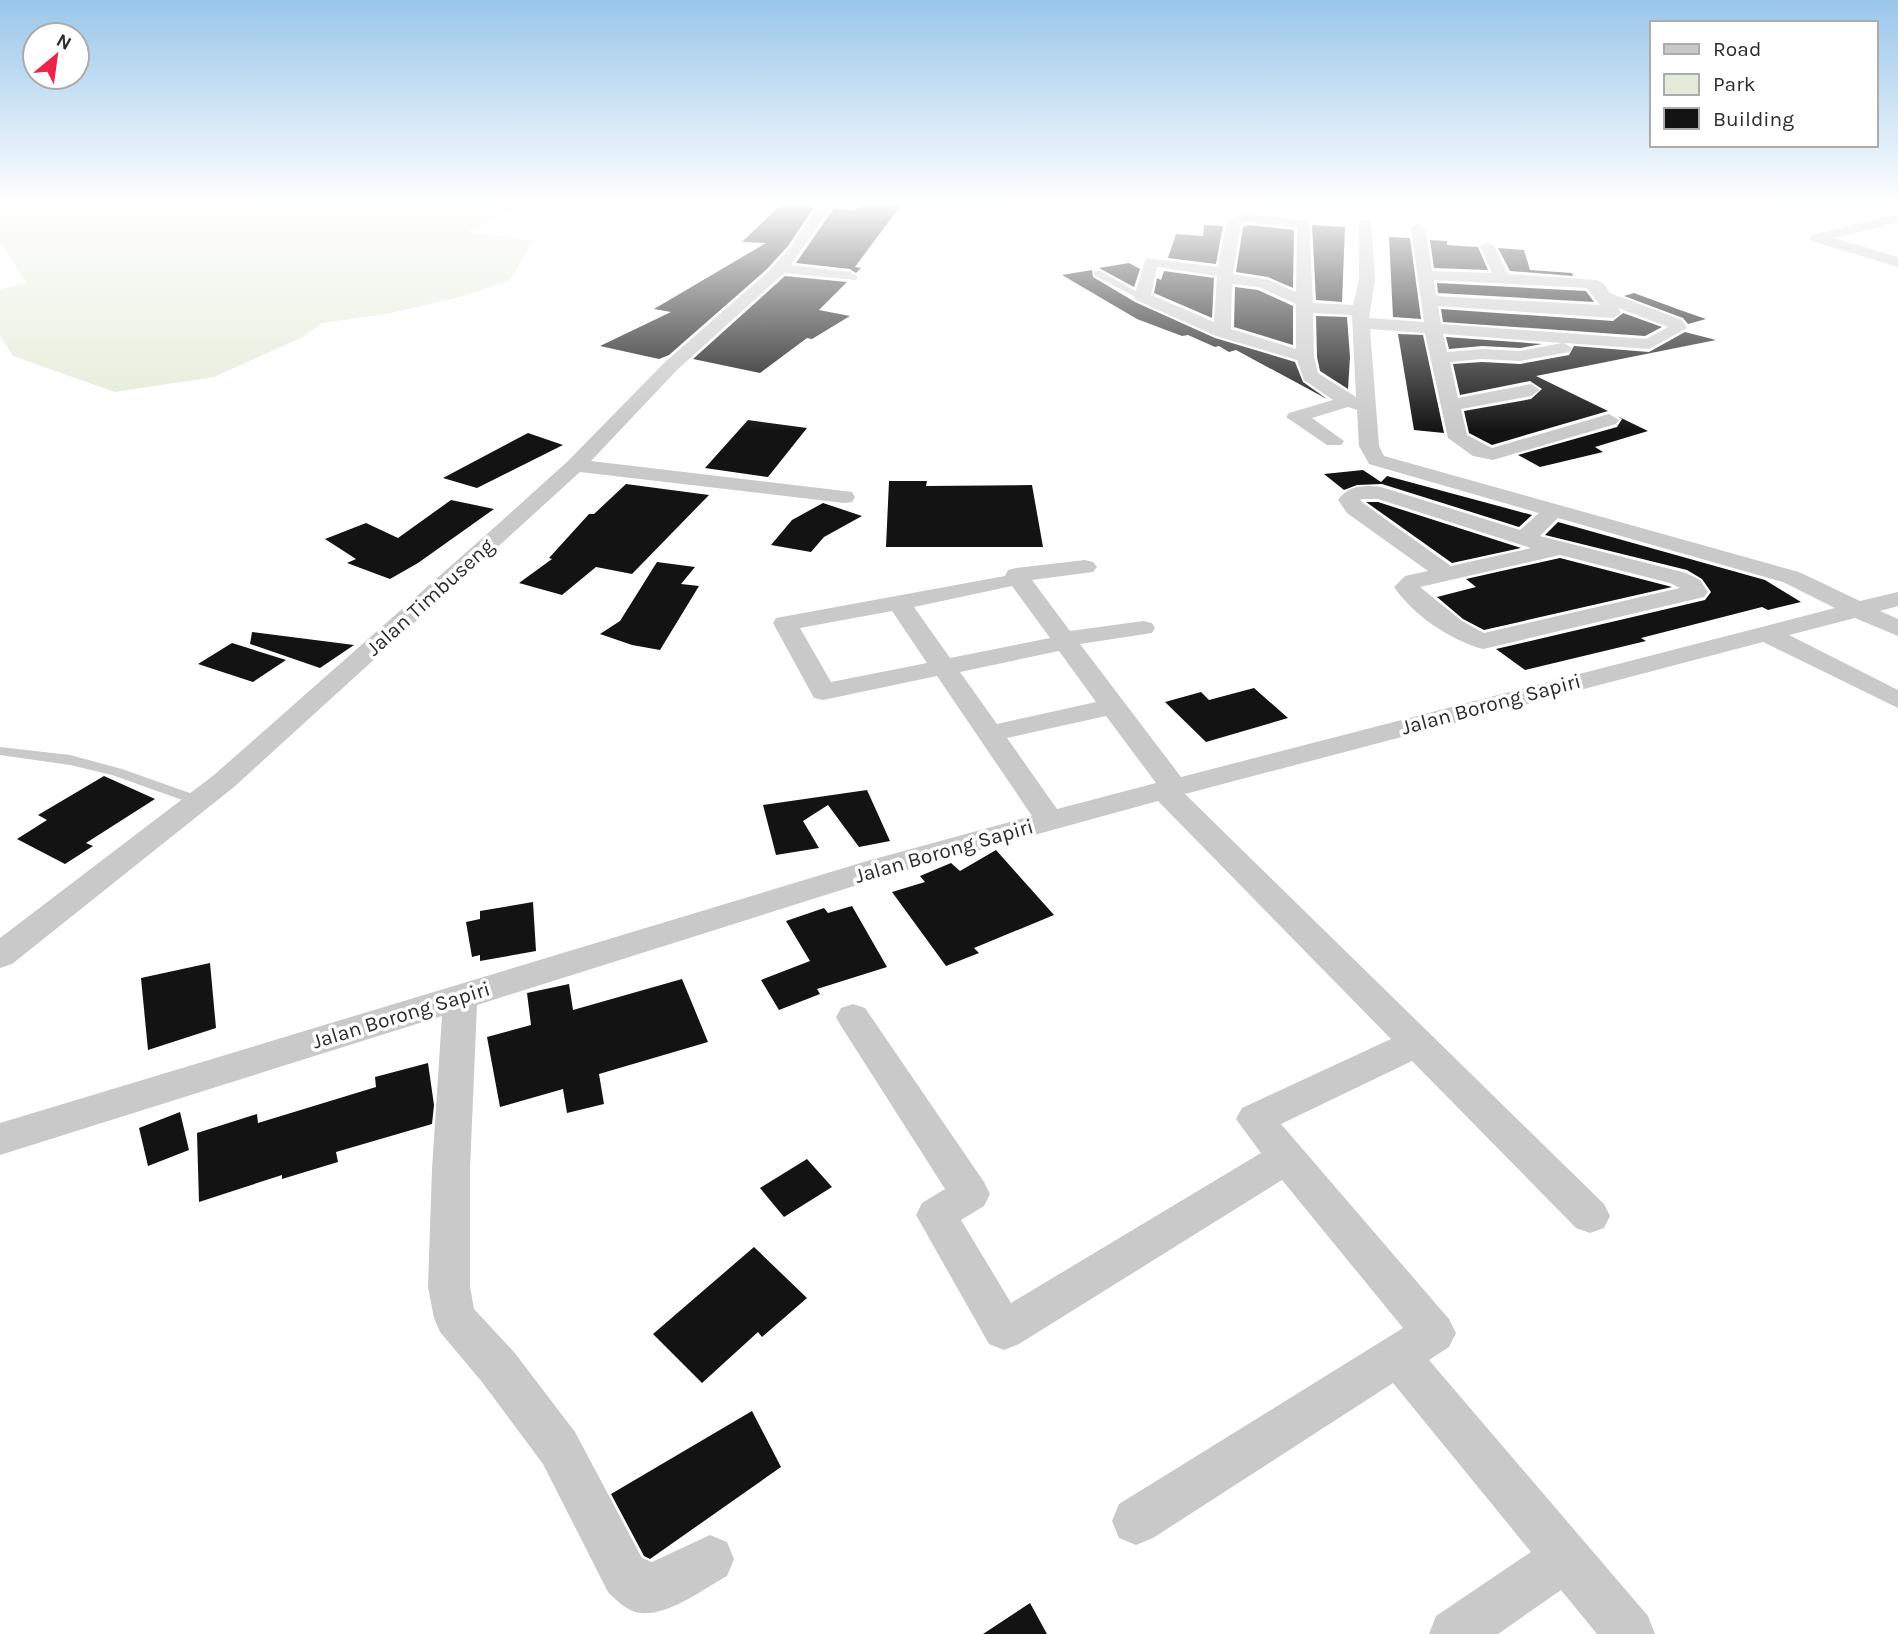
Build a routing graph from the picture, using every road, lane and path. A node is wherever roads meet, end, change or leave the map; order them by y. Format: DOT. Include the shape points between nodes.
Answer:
graph roads {
  1 [pos="767,279"];
  2 [pos="1109,279"];
  3 [pos="1147,279"];
  4 [pos="1225,279"];
  5 [pos="1242,279"];
  6 [pos="1305,279"];
  7 [pos="1367,279"];
  8 [pos="1426,279"];
  9 [pos="1521,279"];
  10 [pos="1142,297"];
  11 [pos="1429,301"];
  12 [pos="1305,304"];
  13 [pos="1608,304"];
  14 [pos="1361,317"];
  15 [pos="1433,328"];
  16 [pos="1222,332"];
  17 [pos="1608,339"];
  18 [pos="1627,341"];
  19 [pos="1305,357"];
  20 [pos="1439,358"];
  21 [pos="1531,390"];
  22 [pos="1358,404"];
  23 [pos="1449,406"];
  24 [pos="1609,420"];
  25 [pos="1334,441"];
  26 [pos="575,465"];
  27 [pos="844,498"];
  28 [pos="1554,510"];
  29 [pos="1524,539"];
  30 [pos="1562,548"];
  31 [pos="1085,567"];
  32 [pos="1447,574"];
  33 [pos="1003,583"];
  34 [pos="1898,599"];
  35 [pos="899,603"];
  36 [pos="1857,610"];
  37 [pos="1143,628"];
  38 [pos="1898,629"];
  39 [pos="1765,633"];
  40 [pos="1057,642"];
  41 [pos="943,666"];
  42 [pos="1898,700"];
  43 [pos="1101,709"];
  44 [pos="990,734"];
  45 [pos="0,751"];
  46 [pos="1169,789"];
  47 [pos="198,801"];
  48 [pos="1050,821"];
  49 [pos="0,956"];
  50 [pos="460,997"];
  51 [pos="853,1017"];
  52 [pos="1417,1043"];
  53 [pos="0,1139"];
  54 [pos="1287,1157"];
  55 [pos="1590,1216"];
  56 [pos="1398,1356"];
  57 [pos="1136,1521"];
  58 [pos="1566,1558"];
  59 [pos="710,1559"];
  60 [pos="1454,1634"];
  61 [pos="1630,1634"];
  1 -- 26 [label="street, Jalan Timbuseng" via="671,366"];
  2 -- 10 [label="lane"];
  3 -- 10 [label="street"];
  4 -- 16 [label="street"];
  5 -- 12 [label="street" via="1262,283"];
  6 -- 12 [label="street"];
  7 -- 14 [label="street"];
  8 -- 11 [label="street"];
  9 -- 13 [label="street" via="1595,284"];
  10 -- 16 [label="street"];
  11 -- 13 [label="street"];
  11 -- 15 [label="street"];
  12 -- 14 [label="street"];
  12 -- 19 [label="street"];
  13 -- 18 [label="street"];
  13 -- 18 [label="street" via="1678,326 1652,343"];
  14 -- 15 [label="street"];
  14 -- 22 [label="street"];
  15 -- 17 [label="street"];
  15 -- 20 [label="street"];
  16 -- 19 [label="street"];
  17 -- 18 [label="street"];
  17 -- 20 [label="street" via="1520,356"];
  19 -- 22 [label="street" via="1310,376"];
  20 -- 23 [label="street"];
  21 -- 23 [label="street"];
  22 -- 25 [label="street" via="1296,418"];
  22 -- 28 [label="street" via="1372,456 1382,464"];
  23 -- 24 [label="street" via="1458,438 1489,455"];
  26 -- 27 [label="street"];
  26 -- 47 [label="street, Jalan Timbuseng"];
  28 -- 29 [label="street"];
  28 -- 36 [label="street" via="1791,577"];
  29 -- 30 [label="street"];
  29 -- 32 [label="street" via="1381,494 1360,492 1350,498 1355,508"];
  30 -- 32 [label="street"];
  30 -- 32 [label="street" via="1678,578 1696,592 1483,641 1462,632 1406,587 1413,580"];
  31 -- 40 [label="street" via="1016,575"];
  33 -- 35 [label="street"];
  34 -- 36 [label="street, Jalan Borong Sapiri"];
  35 -- 41 [label="street"];
  35 -- 41 [label="street" via="785,623 823,692"];
  36 -- 38 [label="street"];
  36 -- 39 [label="street, Jalan Borong Sapiri"];
  37 -- 40 [label="street"];
  39 -- 42 [label="street"];
  39 -- 46 [label="street, Jalan Borong Sapiri"];
  40 -- 41 [label="street"];
  40 -- 46 [label="street"];
  41 -- 44 [label="street"];
  43 -- 44 [label="street"];
  44 -- 48 [label="street"];
  45 -- 47 [label="lane" via="70,760"];
  46 -- 48 [label="street, Jalan Borong Sapiri"];
  46 -- 52 [label="street"];
  47 -- 49 [label="street, Jalan Timbuseng"];
  48 -- 50 [label="street, Jalan Borong Sapiri" via="878,868"];
  50 -- 53 [label="street, Jalan Borong Sapiri"];
  50 -- 59 [label="street" via="449,1287 455,1318 559,1448 625,1575 639,1588 656,1587"];
  51 -- 54 [label="street" via="970,1194 936,1215 1004,1329"];
  52 -- 54 [label="street" via="1255,1119"];
  52 -- 55 [label="street"];
  54 -- 56 [label="street" via="1434,1333"];
  56 -- 57 [label="street"];
  56 -- 58 [label="street"];
  58 -- 60 [label="street"];
  58 -- 61 [label="street"];
}
